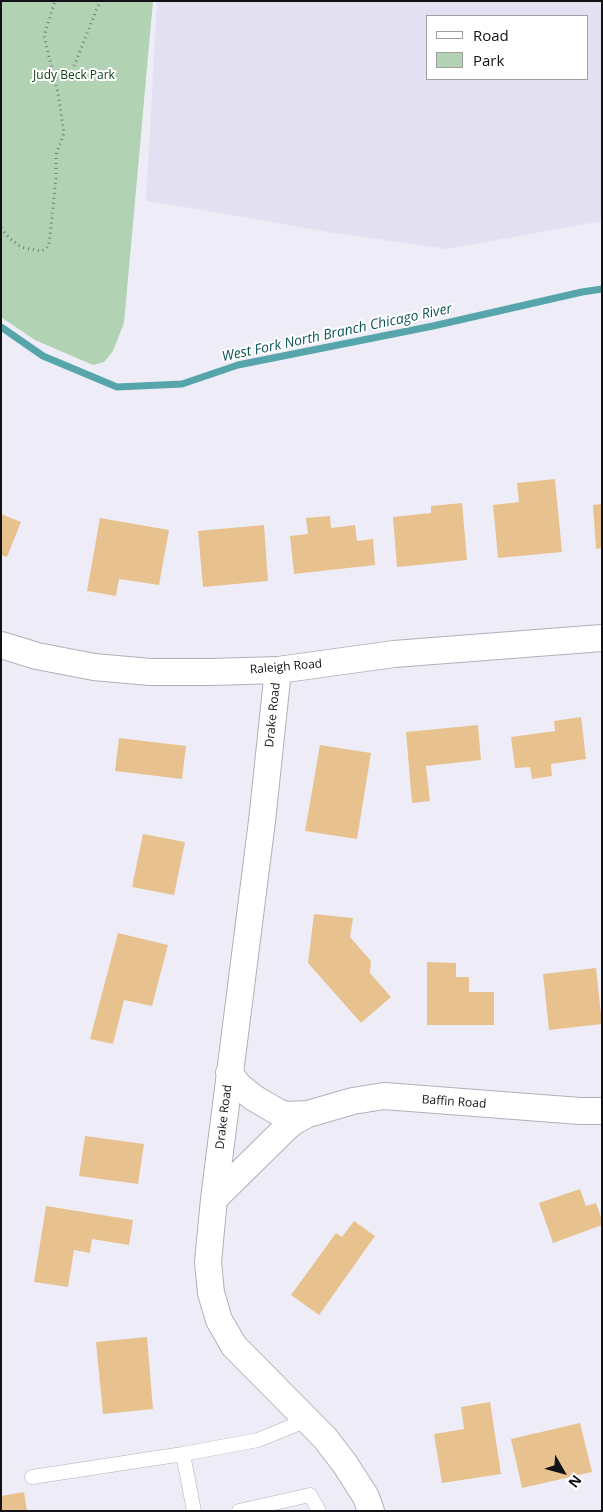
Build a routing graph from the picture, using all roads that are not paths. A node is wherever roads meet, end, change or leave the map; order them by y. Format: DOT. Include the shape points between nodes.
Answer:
graph roads {
  1 [pos="602,638"];
  2 [pos="1,645"];
  3 [pos="278,670"];
  4 [pos="229,1073"];
  5 [pos="602,1112"];
  6 [pos="308,1114"];
  7 [pos="214,1199"];
  8 [pos="306,1420"];
  9 [pos="183,1454"];
  10 [pos="32,1477"];
  11 [pos="194,1511"];
  12 [pos="238,1511"];
  13 [pos="319,1511"];
  14 [pos="371,1511"];
  1 -- 3 [label="street, Raleigh Road" via="394,654"];
  2 -- 3 [label="street, Raleigh Road" via="94,667 150,672"];
  3 -- 4 [label="street, Drake Road"];
  4 -- 6 [label="street, Baffin Road" via="254,1098 278,1112"];
  4 -- 7 [label="street, Drake Road"];
  5 -- 6 [label="street, Baffin Road" via="384,1096"];
  6 -- 7 [label="street, Baffin Road" via="282,1132"];
  7 -- 8 [label="street, Drake Road" via="208,1262 211,1293 219,1320 234,1346"];
  8 -- 9 [label="lane" via="258,1440"];
  8 -- 14 [label="street, Drake Road" via="345,1464"];
  9 -- 10 [label="lane"];
  9 -- 11 [label="lane"];
  12 -- 13 [label="lane" via="310,1495"];
}
